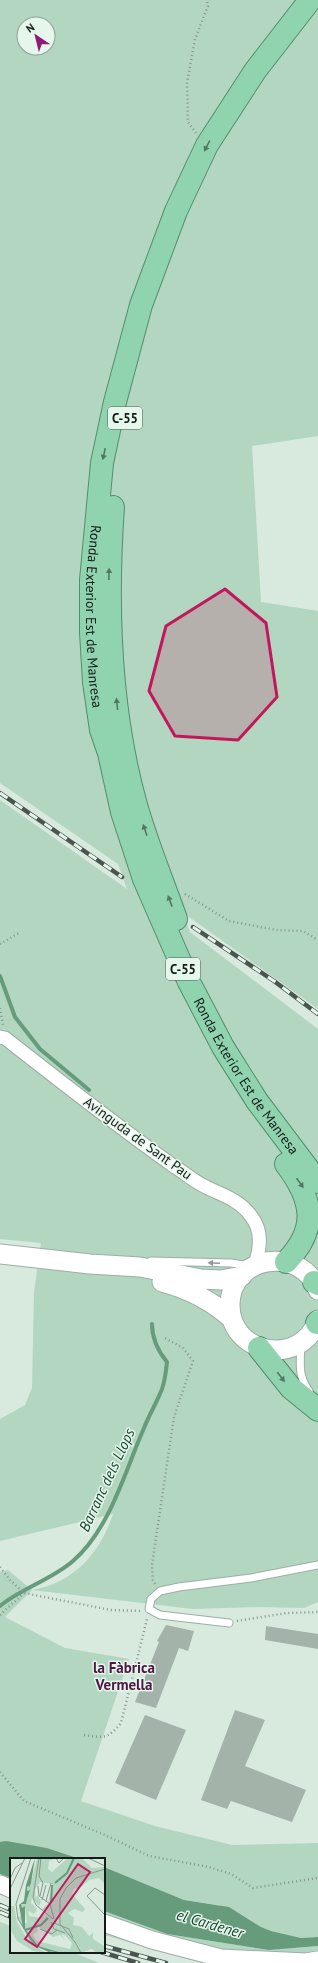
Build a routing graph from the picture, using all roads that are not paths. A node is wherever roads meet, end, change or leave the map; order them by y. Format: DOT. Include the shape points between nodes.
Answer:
graph roads {
  1 [pos="310,0"];
  2 [pos="318,10"];
  3 [pos="101,730"];
  4 [pos="0,1037"];
  5 [pos="318,1165"];
  6 [pos="318,1182"];
  7 [pos="0,1254"];
  8 [pos="261,1263"];
  9 [pos="109,1266"];
  10 [pos="317,1285"];
  11 [pos="232,1319"];
  12 [pos="318,1322"];
  13 [pos="302,1342"];
  14 [pos="259,1348"];
  15 [pos="314,1406"];
  16 [pos="318,1565"];
  17 [pos="229,1623"];
  18 [pos="0,1884"];
  19 [pos="10,1889"];
  20 [pos="105,1923"];
  21 [pos="318,1960"];
  1 -- 3 [label="highway, Ronda Exterior Est de Manresa / C-55, one-way" via="255,72 207,145 176,211 141,305 102,463 91,595 94,682"];
  5 -- 2 [label="highway, Ronda Exterior Est de Manresa / C-55, one-way" via="265,1096 212,1003 186,946 136,804 116,705 111,646 109,557 114,487 126,408 141,342 165,272 188,215 238,118 266,76"];
  3 -- 6 [label="highway, Ronda Exterior Est de Manresa / C-55" via="122,812 144,879 201,1006 239,1075"];
  3 -- 8 [label="highway, one-way" via="107,780 128,860 174,981 231,1087 306,1192 312,1206 314,1225 311,1237 302,1249"];
  4 -- 8 [label="street, Avinguda de Sant Pau" via="5,1038 174,1166 245,1208 256,1223"];
  7 -- 9 [label="main road"];
  8 -- 9 [label="main road, one-way" via="221,1280"];
  8 -- 10 [label="main road" via="302,1269"];
  8 -- 11 [label="main road" via="237,1282 231,1296"];
  9 -- 11 [label="main road" via="197,1294"];
  11 -- 14 [label="main road" via="242,1336"];
  12 -- 13 [label="main road" via="312,1333"];
  13 -- 14 [label="main road" via="284,1350 271,1351"];
  13 -- 15 [label="lane" via="299,1366"];
  14 -- 15 [label="highway, one-way" via="283,1380"];
  16 -- 17 [label="lane" via="160,1591 152,1599 149,1609 160,1615"];
  18 -- 19 [label="street"];
  20 -- 21 [label="street" via="152,1940 221,1958 306,1962"];
}
